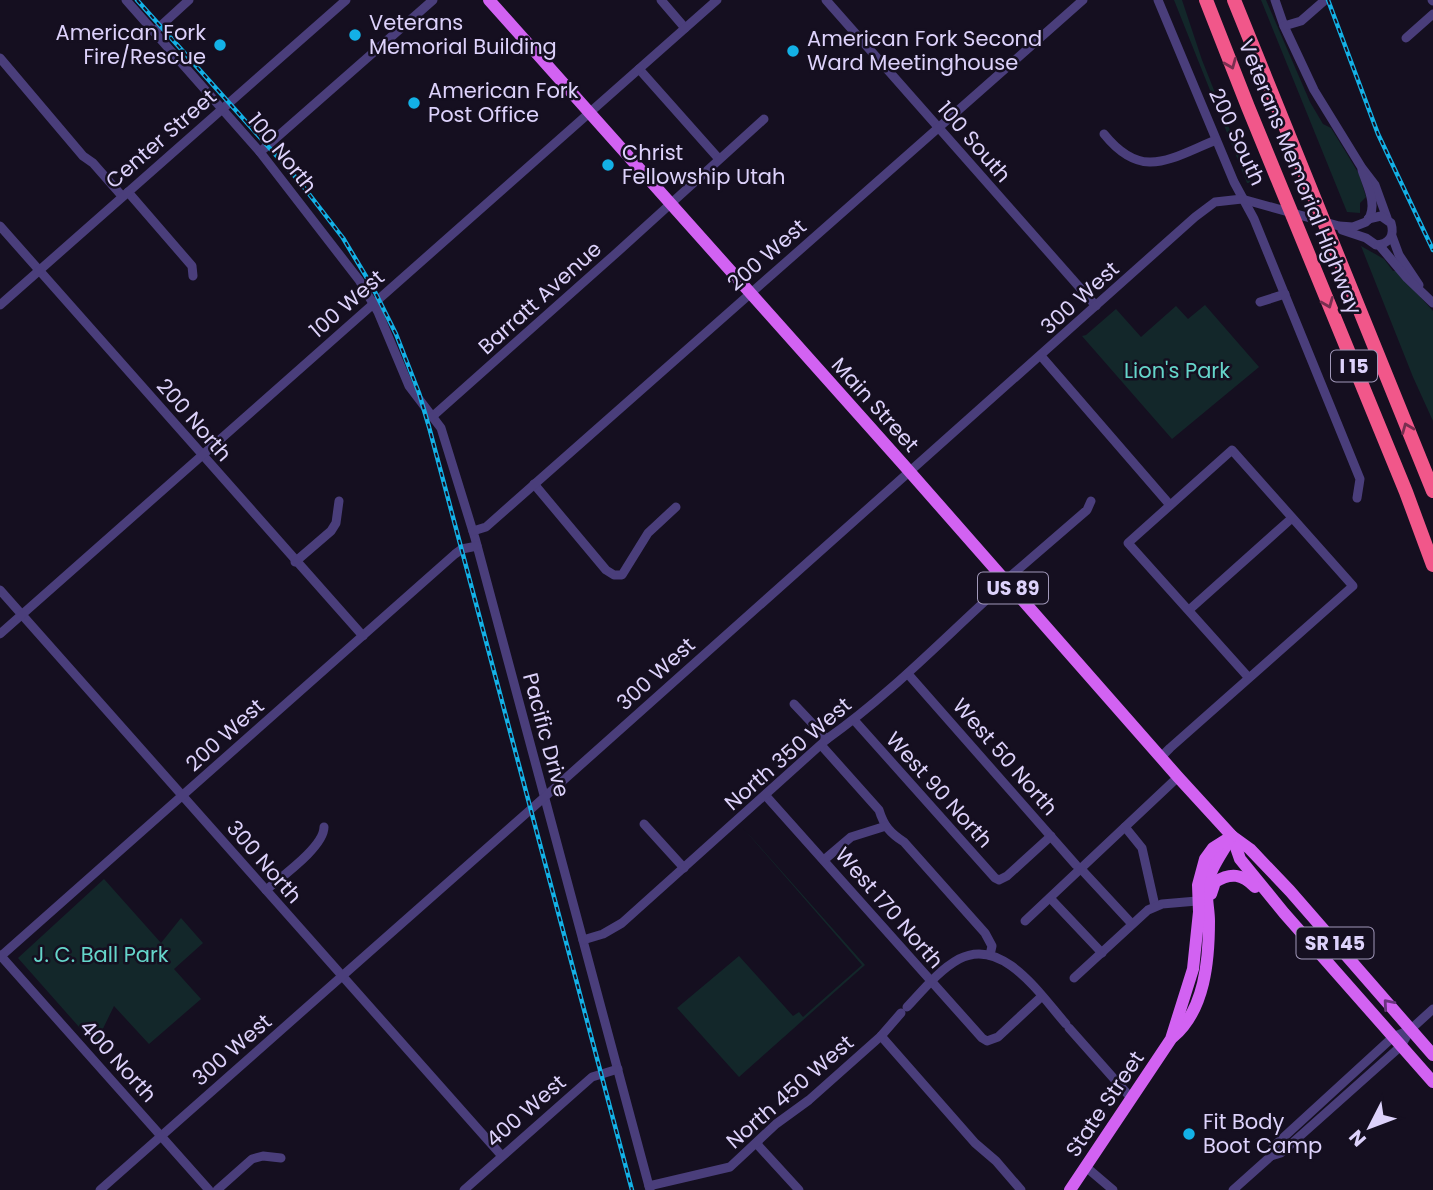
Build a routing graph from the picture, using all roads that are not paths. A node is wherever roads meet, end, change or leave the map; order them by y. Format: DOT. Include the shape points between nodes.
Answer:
graph roads {
  1 [pos="126,0"];
  2 [pos="189,0"];
  3 [pos="346,0"];
  4 [pos="433,0"];
  5 [pos="489,0"];
  6 [pos="661,0"];
  7 [pos="717,0"];
  8 [pos="826,0"];
  9 [pos="1083,0"];
  10 [pos="1158,0"];
  11 [pos="1206,0"];
  12 [pos="1234,0"];
  13 [pos="1275,0"];
  14 [pos="1316,0"];
  15 [pos="1325,0"];
  16 [pos="1433,14"];
  17 [pos="1295,23"];
  18 [pos="1284,26"];
  19 [pos="685,28"];
  20 [pos="154,32"];
  21 [pos="1406,38"];
  22 [pos="0,58"];
  23 [pos="639,69"];
  24 [pos="222,109"];
  25 [pos="590,113"];
  26 [pos="764,118"];
  27 [pos="938,127"];
  28 [pos="1104,134"];
  29 [pos="1216,140"];
  30 [pos="260,152"];
  31 [pos="719,159"];
  32 [pos="1362,168"];
  33 [pos="125,194"];
  34 [pos="1242,199"];
  35 [pos="670,205"];
  36 [pos="1387,218"];
  37 [pos="1367,221"];
  38 [pos="0,226"];
  39 [pos="1339,226"];
  40 [pos="1392,236"];
  41 [pos="1366,238"];
  42 [pos="1379,245"];
  43 [pos="39,271"];
  44 [pos="194,276"];
  45 [pos="1421,290"];
  46 [pos="750,294"];
  47 [pos="1285,294"];
  48 [pos="1260,302"];
  49 [pos="1433,303"];
  50 [pos="374,304"];
  51 [pos="0,305"];
  52 [pos="1097,306"];
  53 [pos="1041,356"];
  54 [pos="433,416"];
  55 [pos="202,456"];
  56 [pos="909,472"];
  57 [pos="534,484"];
  58 [pos="1433,491"];
  59 [pos="1357,498"];
  60 [pos="339,501"];
  61 [pos="1091,501"];
  62 [pos="1170,505"];
  63 [pos="676,507"];
  64 [pos="1292,518"];
  65 [pos="473,531"];
  66 [pos="477,545"];
  67 [pos="295,562"];
  68 [pos="1433,565"];
  69 [pos="1006,580"];
  70 [pos="0,590"];
  71 [pos="1189,610"];
  72 [pos="22,614"];
  73 [pos="0,634"];
  74 [pos="363,636"];
  75 [pos="908,674"];
  76 [pos="1249,678"];
  77 [pos="794,704"];
  78 [pos="854,720"];
  79 [pos="824,742"];
  80 [pos="1161,757"];
  81 [pos="1178,777"];
  82 [pos="182,796"];
  83 [pos="766,796"];
  84 [pos="544,797"];
  85 [pos="644,824"];
  86 [pos="886,826"];
  87 [pos="324,827"];
  88 [pos="1125,827"];
  89 [pos="1051,836"];
  90 [pos="1232,836"];
  91 [pos="824,860"];
  92 [pos="1078,867"];
  93 [pos="684,868"];
  94 [pos="266,890"];
  95 [pos="1050,898"];
  96 [pos="1203,903"];
  97 [pos="1155,906"];
  98 [pos="1284,913"];
  99 [pos="1025,921"];
  100 [pos="1132,924"];
  101 [pos="583,940"];
  102 [pos="1102,953"];
  103 [pos="990,955"];
  104 [pos="0,956"];
  105 [pos="342,976"];
  106 [pos="1074,978"];
  107 [pos="931,982"];
  108 [pos="1041,997"];
  109 [pos="1433,1010"];
  110 [pos="1410,1030"];
  111 [pos="881,1035"];
  112 [pos="1171,1039"];
  113 [pos="1397,1042"];
  114 [pos="1433,1055"];
  115 [pos="618,1069"];
  116 [pos="1433,1082"];
  117 [pos="1132,1099"];
  118 [pos="161,1136"];
  119 [pos="756,1143"];
  120 [pos="502,1156"];
  121 [pos="281,1158"];
  122 [pos="1086,1167"];
  123 [pos="649,1188"];
  124 [pos="100,1190"];
  125 [pos="209,1190"];
  126 [pos="217,1190"];
  127 [pos="464,1190"];
  128 [pos="799,1190"];
  129 [pos="1021,1190"];
  130 [pos="1070,1190"];
  131 [pos="1112,1190"];
  132 [pos="1233,1190"];
  1 -- 20 [label="street, 100 North"];
  2 -- 20 [label="street"];
  3 -- 24 [label="street, Center Street"];
  4 -- 30 [label="street"];
  5 -- 25 [label="main road, Main Street / US 89"];
  6 -- 19 [label="street"];
  7 -- 19 [label="street, 100 West"];
  8 -- 27 [label="street, 100 South"];
  9 -- 27 [label="street, 200 West"];
  10 -- 29 [label="street, 200 South"];
  11 -- 68 [label="highway, Veterans Memorial Highway / I 15, one-way"];
  58 -- 12 [label="highway, Veterans Memorial Highway / I 15, one-way"];
  13 -- 18 [label="street"];
  14 -- 17 [label="street"];
  15 -- 17 [label="street"];
  16 -- 21 [label="street"];
  17 -- 18 [label="street"];
  18 -- 32 [label="street" via="1314,90"];
  19 -- 23 [label="street, 100 West"];
  20 -- 24 [label="street, 100 North"];
  22 -- 33 [label="street" via="83,156"];
  23 -- 25 [label="street, 100 West"];
  23 -- 31 [label="street"];
  24 -- 30 [label="street, 100 North"];
  24 -- 33 [label="street, Center Street"];
  25 -- 35 [label="main road, Main Street / US 89"];
  25 -- 50 [label="street, 100 West"];
  26 -- 31 [label="street, Barratt Avenue"];
  27 -- 46 [label="street, 200 West"];
  27 -- 52 [label="street, 100 South"];
  28 -- 29 [label="street" via="1120,153 1144,162 1163,161"];
  29 -- 34 [label="street, 200 South"];
  30 -- 50 [label="street, 100 North"];
  31 -- 35 [label="street, Barratt Avenue"];
  32 -- 36 [label="street" via="1375,185"];
  32 -- 37 [label="street" via="1372,210"];
  33 -- 43 [label="street, Center Street"];
  33 -- 44 [label="street" via="192,266"];
  34 -- 39 [label="street, 200 South"];
  34 -- 47 [label="street"];
  34 -- 52 [label="street, 300 West" via="1215,202"];
  35 -- 46 [label="main road, Main Street / US 89"];
  35 -- 54 [label="street, Barratt Avenue"];
  36 -- 37 [label="street" via="1374,216"];
  36 -- 40 [label="street"];
  37 -- 39 [label="street, 200 South"];
  37 -- 41 [label="street"];
  38 -- 43 [label="street, 200 North"];
  39 -- 41 [label="street, 200 South"];
  40 -- 42 [label="street"];
  40 -- 45 [label="street"];
  41 -- 42 [label="street"];
  42 -- 45 [label="street"];
  43 -- 51 [label="street, Center Street"];
  43 -- 55 [label="street, 200 North"];
  45 -- 49 [label="street"];
  46 -- 56 [label="main road, Main Street / US 89"];
  46 -- 57 [label="street, 200 West"];
  47 -- 48 [label="street"];
  47 -- 59 [label="street" via="1360,479"];
  50 -- 54 [label="street, Pacific Drive" via="409,386"];
  50 -- 55 [label="street, 100 West"];
  52 -- 53 [label="street, 300 West"];
  53 -- 56 [label="street, 300 West"];
  53 -- 62 [label="street"];
  54 -- 65 [label="street, Pacific Drive"];
  55 -- 67 [label="street, 200 North"];
  55 -- 72 [label="street, 100 West"];
  56 -- 69 [label="main road, Main Street / US 89"];
  56 -- 84 [label="street, 300 West"];
  57 -- 63 [label="street" via="614,575 622,575 648,533"];
  57 -- 65 [label="street, 200 West" via="486,527"];
  60 -- 67 [label="street" via="331,530"];
  61 -- 69 [label="street, North 350 West" via="1087,510"];
  62 -- 64 [label="street" via="1232,450"];
  62 -- 71 [label="street" via="1128,543"];
  64 -- 71 [label="street"];
  64 -- 76 [label="street" via="1353,586"];
  65 -- 66 [label="street, Pacific Drive"];
  66 -- 74 [label="street, 200 West" via="461,549"];
  66 -- 84 [label="street, Pacific Drive"];
  67 -- 74 [label="street, 200 North"];
  69 -- 75 [label="street, North 350 West"];
  69 -- 80 [label="main road, Main Street / US 89"];
  70 -- 72 [label="street, 300 North"];
  71 -- 76 [label="street"];
  72 -- 73 [label="street, 100 West"];
  72 -- 82 [label="street, 300 North"];
  74 -- 82 [label="street, 200 West"];
  75 -- 78 [label="street, North 350 West"];
  75 -- 89 [label="street, West 50 North"];
  76 -- 80 [label="street"];
  77 -- 79 [label="street"];
  78 -- 79 [label="street, North 350 West"];
  78 -- 89 [label="street, West 90 North" via="992,876 999,880 1007,876"];
  79 -- 83 [label="street, North 350 West"];
  79 -- 86 [label="street" via="879,810"];
  80 -- 81 [label="main road, Main Street / US 89"];
  81 -- 88 [label="street"];
  81 -- 90 [label="main road, Main Street / US 89"];
  82 -- 94 [label="street, 300 North"];
  82 -- 104 [label="street, 200 West"];
  83 -- 91 [label="street, West 170 North"];
  83 -- 93 [label="street, North 350 West"];
  84 -- 101 [label="street, Pacific Drive"];
  84 -- 105 [label="street, 300 West"];
  85 -- 93 [label="street"];
  86 -- 91 [label="street" via="850,837"];
  86 -- 103 [label="street" via="985,933 992,946"];
  87 -- 94 [label="street" via="317,845"];
  88 -- 92 [label="street"];
  88 -- 97 [label="street" via="1142,848"];
  89 -- 92 [label="street, West 50 North"];
  90 -- 96 [label="main road, State Street" via="1205,859 1198,885"];
  90 -- 98 [label="main road, Main Street / SR 145" via="1240,859"];
  110 -- 90 [label="main road, Main Street / SR 145, one-way" via="1290,891"];
  91 -- 107 [label="street, West 170 North"];
  92 -- 95 [label="street"];
  92 -- 100 [label="street, West 50 North"];
  93 -- 101 [label="street, North 350 West" via="622,923"];
  94 -- 105 [label="street, 300 North"];
  95 -- 99 [label="street"];
  95 -- 102 [label="street"];
  96 -- 97 [label="street"];
  96 -- 98 [label="main road" via="1216,882 1234,875 1247,880"];
  96 -- 112 [label="main road, State Street" via="1194,964"];
  96 -- 112 [label="main road, State Street" via="1207,961 1190,1017"];
  97 -- 100 [label="street"];
  98 -- 113 [label="main road, Main Street / SR 145"];
  100 -- 102 [label="street"];
  101 -- 115 [label="street, Pacific Drive"];
  102 -- 106 [label="street"];
  103 -- 107 [label="street, North 450 West" via="959,959"];
  103 -- 108 [label="street" via="1009,963"];
  104 -- 118 [label="street, 400 North"];
  105 -- 118 [label="street, 300 West"];
  105 -- 120 [label="street, 300 North"];
  107 -- 108 [label="street, West 170 North" via="987,1041 998,1037"];
  107 -- 111 [label="street, North 450 West"];
  108 -- 117 [label="street"];
  109 -- 110 [label="street"];
  110 -- 113 [label="street"];
  110 -- 114 [label="main road, Main Street / SR 145"];
  111 -- 119 [label="street, North 450 West"];
  111 -- 129 [label="street"];
  112 -- 117 [label="main road, State Street"];
  113 -- 116 [label="main road, Main Street / SR 145"];
  113 -- 132 [label="street" via="1274,1146 1271,1156"];
  115 -- 120 [label="street, 400 West" via="591,1077"];
  115 -- 123 [label="street, Pacific Drive"];
  117 -- 122 [label="main road, State Street"];
  118 -- 124 [label="street, 300 West"];
  118 -- 125 [label="street, 400 North"];
  119 -- 123 [label="street, North 450 West" via="730,1167"];
  119 -- 128 [label="street"];
  120 -- 127 [label="street, 400 West"];
  121 -- 126 [label="street" via="252,1159"];
  122 -- 130 [label="main road, State Street"];
  122 -- 131 [label="street"];
}
